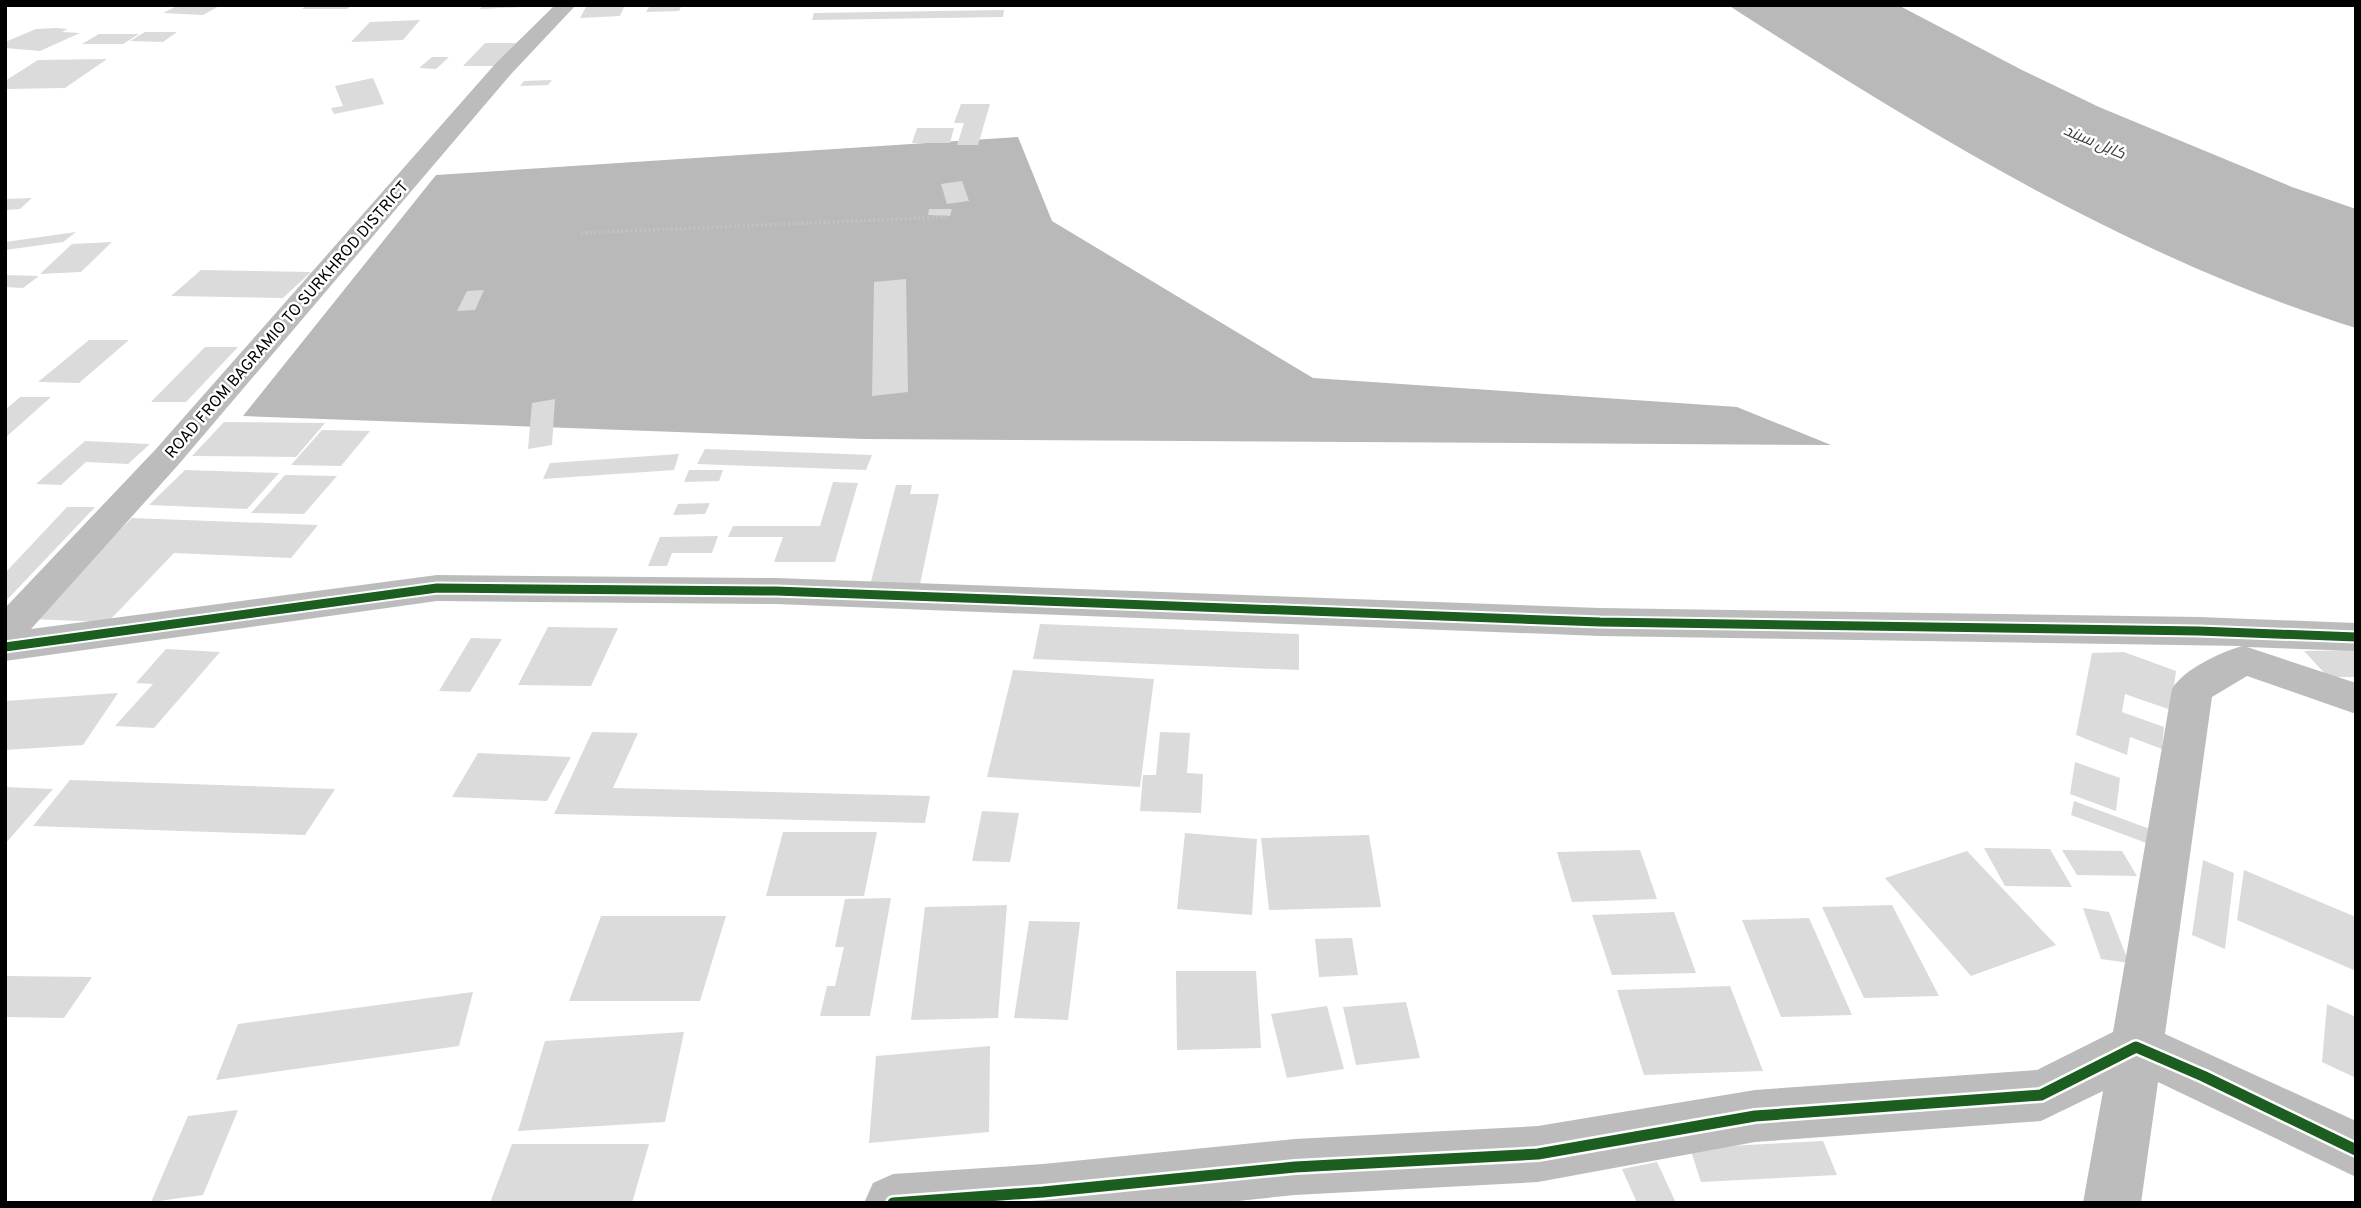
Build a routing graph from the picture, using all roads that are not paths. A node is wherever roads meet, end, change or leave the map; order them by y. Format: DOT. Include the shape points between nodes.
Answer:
graph roads {
  1 [pos="566,5"];
  2 [pos="5,633"];
  3 [pos="2356,637"];
  4 [pos="5,647"];
  5 [pos="2356,699"];
  6 [pos="2136,1047"];
  7 [pos="2356,1150"];
  8 [pos="893,1203"];
  9 [pos="2112,1203"];
  1 -- 2 [label="street, ROAD FROM BAGRAMIO TO SURKHROD DISTRICT" via="504,68 167,457"];
  3 -- 4 [label="street" via="1600,622 776,591 437,589"];
  5 -- 6 [label="street" via="2244,660 2193,689"];
  6 -- 7 [label="street"];
  6 -- 8 [label="street" via="2041,1095 1755,1115 1538,1154 1295,1167"];
  6 -- 9 [label="street"];
}
